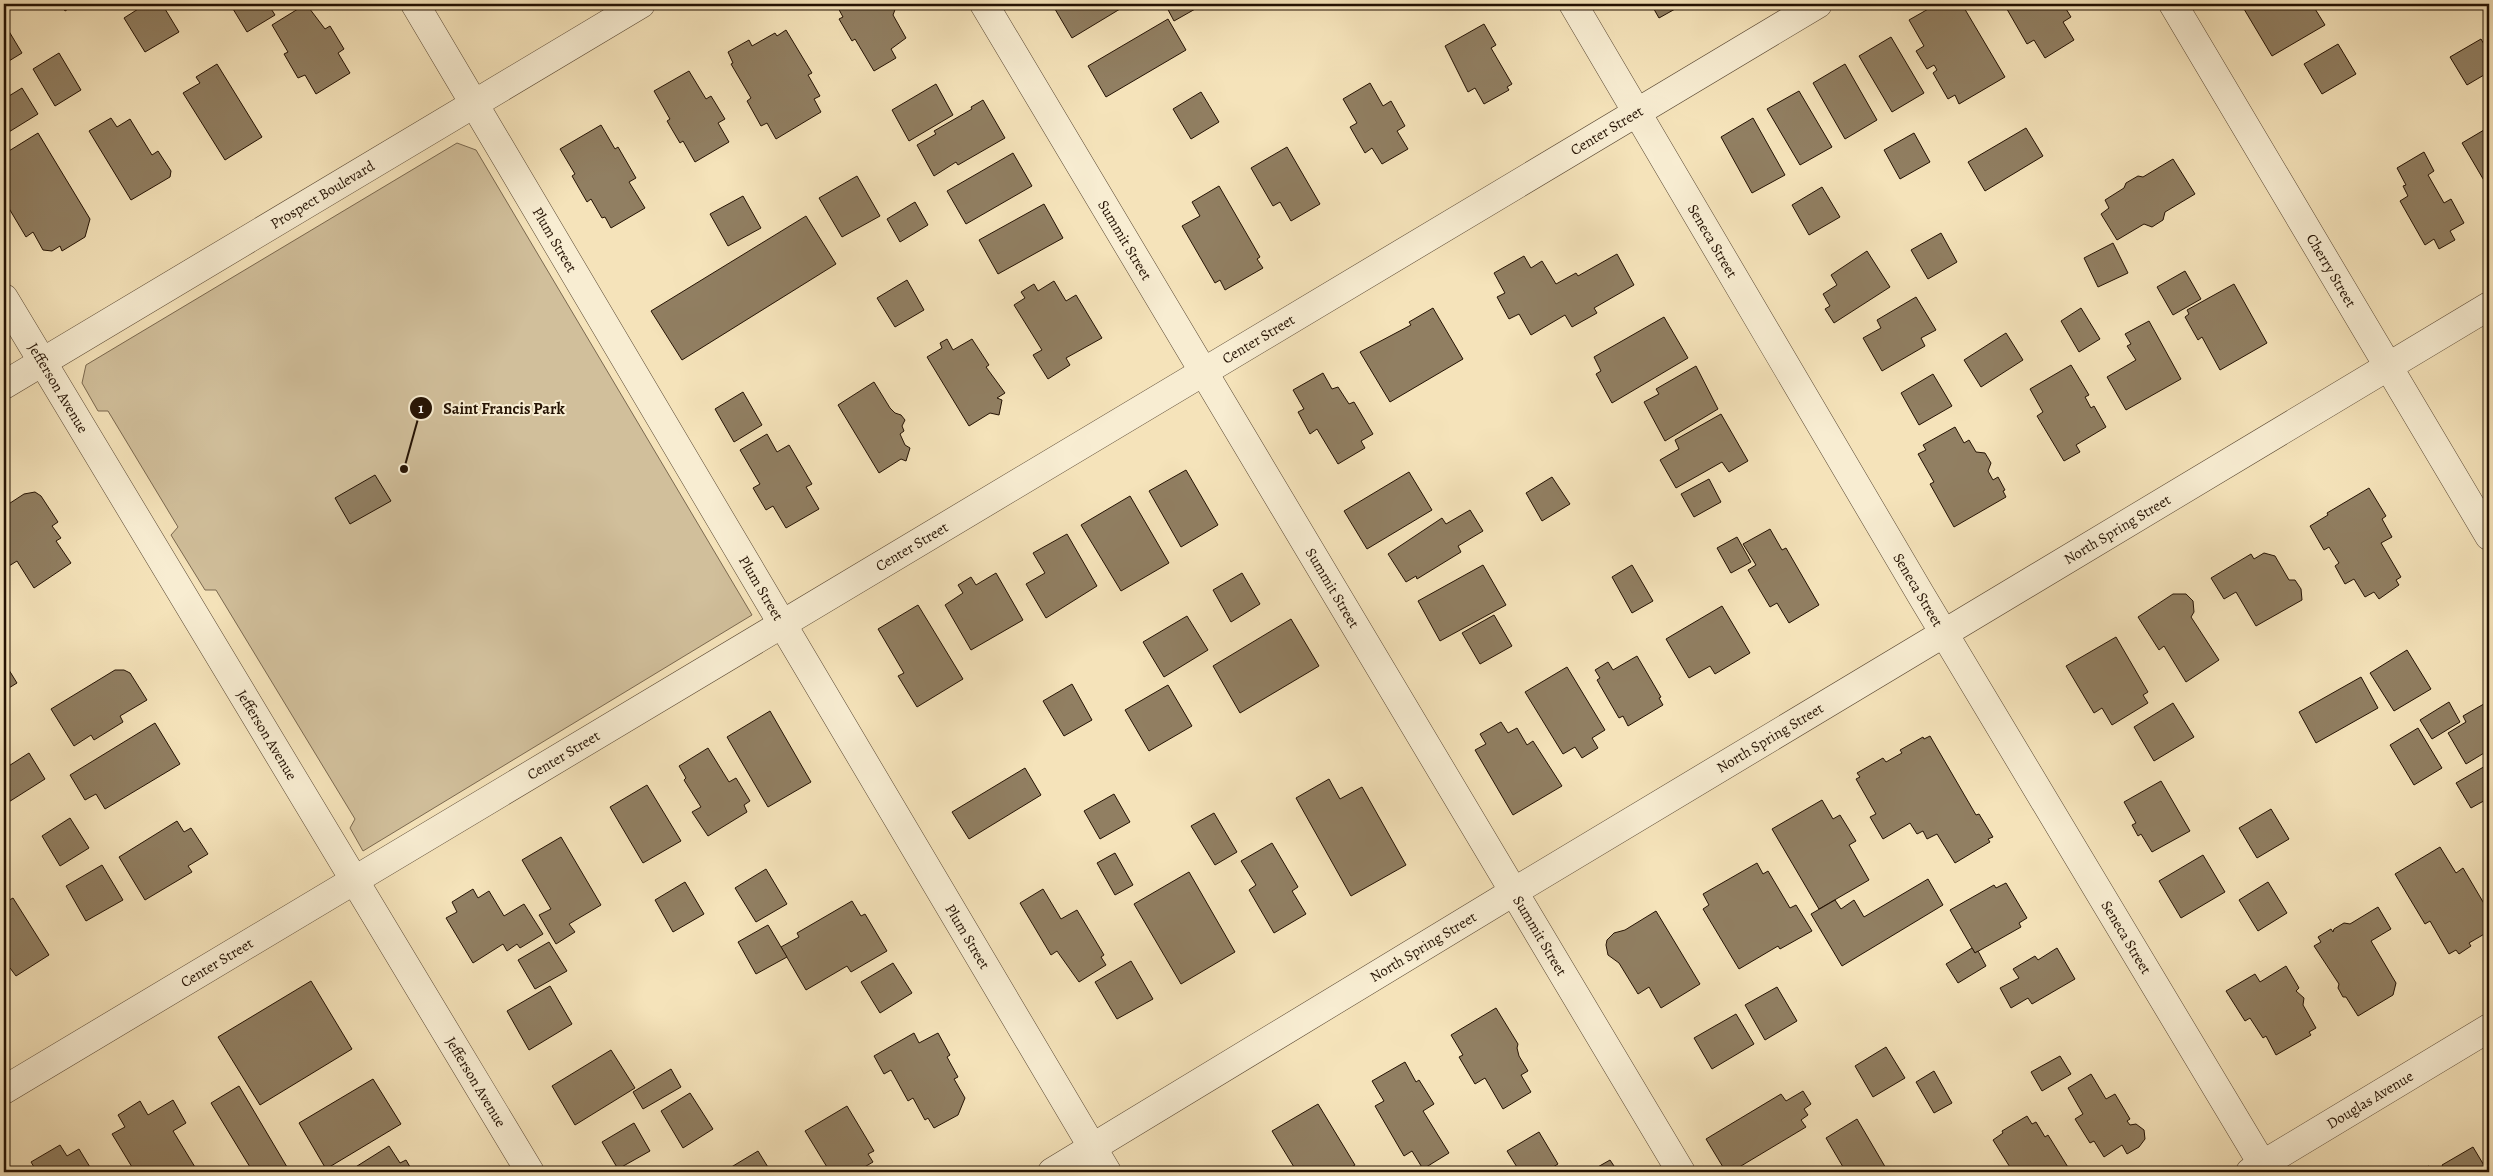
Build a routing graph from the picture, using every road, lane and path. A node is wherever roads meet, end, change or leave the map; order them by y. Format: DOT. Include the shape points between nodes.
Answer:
graph roads {
  1 [pos="415,4"];
  2 [pos="641,4"];
  3 [pos="984,4"];
  4 [pos="1573,4"];
  5 [pos="1818,4"];
  6 [pos="2173,4"];
  7 [pos="475,104"];
  8 [pos="1638,112"];
  9 [pos="4,298"];
  10 [pos="2489,306"];
  11 [pos="41,362"];
  12 [pos="2388,366"];
  13 [pos="1204,373"];
  14 [pos="4,385"];
  15 [pos="2489,536"];
  16 [pos="782,626"];
  17 [pos="1944,634"];
  18 [pos="354,880"];
  19 [pos="1514,890"];
  20 [pos="2489,1028"];
  21 [pos="4,1090"];
  22 [pos="1093,1148"];
  23 [pos="2260,1170"];
  24 [pos="530,1172"];
  25 [pos="1052,1172"];
  26 [pos="1108,1172"];
  27 [pos="1681,1172"];
  1 -- 7 [label="street, Plum Street"];
  2 -- 7 [label="street, Prospect Boulevard"];
  3 -- 13 [label="street, Summit Street"];
  4 -- 8 [label="street, Seneca Street"];
  5 -- 8 [label="street, Center Street"];
  6 -- 12 [label="street, Cherry Street"];
  7 -- 11 [label="street, Prospect Boulevard"];
  7 -- 16 [label="street, Plum Street"];
  8 -- 13 [label="street, Center Street"];
  8 -- 17 [label="street, Seneca Street"];
  9 -- 11 [label="street, Jefferson Avenue"];
  10 -- 12 [label="street, North Spring Street"];
  11 -- 14 [label="street, Prospect Boulevard"];
  11 -- 18 [label="street, Jefferson Avenue"];
  12 -- 15 [label="street, Cherry Street"];
  12 -- 17 [label="street, North Spring Street"];
  13 -- 16 [label="street, Center Street"];
  13 -- 19 [label="street, Summit Street"];
  16 -- 18 [label="street, Center Street"];
  16 -- 22 [label="street, Plum Street"];
  17 -- 19 [label="street, North Spring Street"];
  17 -- 23 [label="street, Seneca Street"];
  18 -- 21 [label="street, Center Street"];
  18 -- 24 [label="street, Jefferson Avenue"];
  19 -- 22 [label="street, North Spring Street"];
  19 -- 27 [label="street, Summit Street"];
  20 -- 23 [label="street, Douglas Avenue"];
  22 -- 25 [label="street, North Spring Street"];
  22 -- 26 [label="street, Plum Street"];
}
